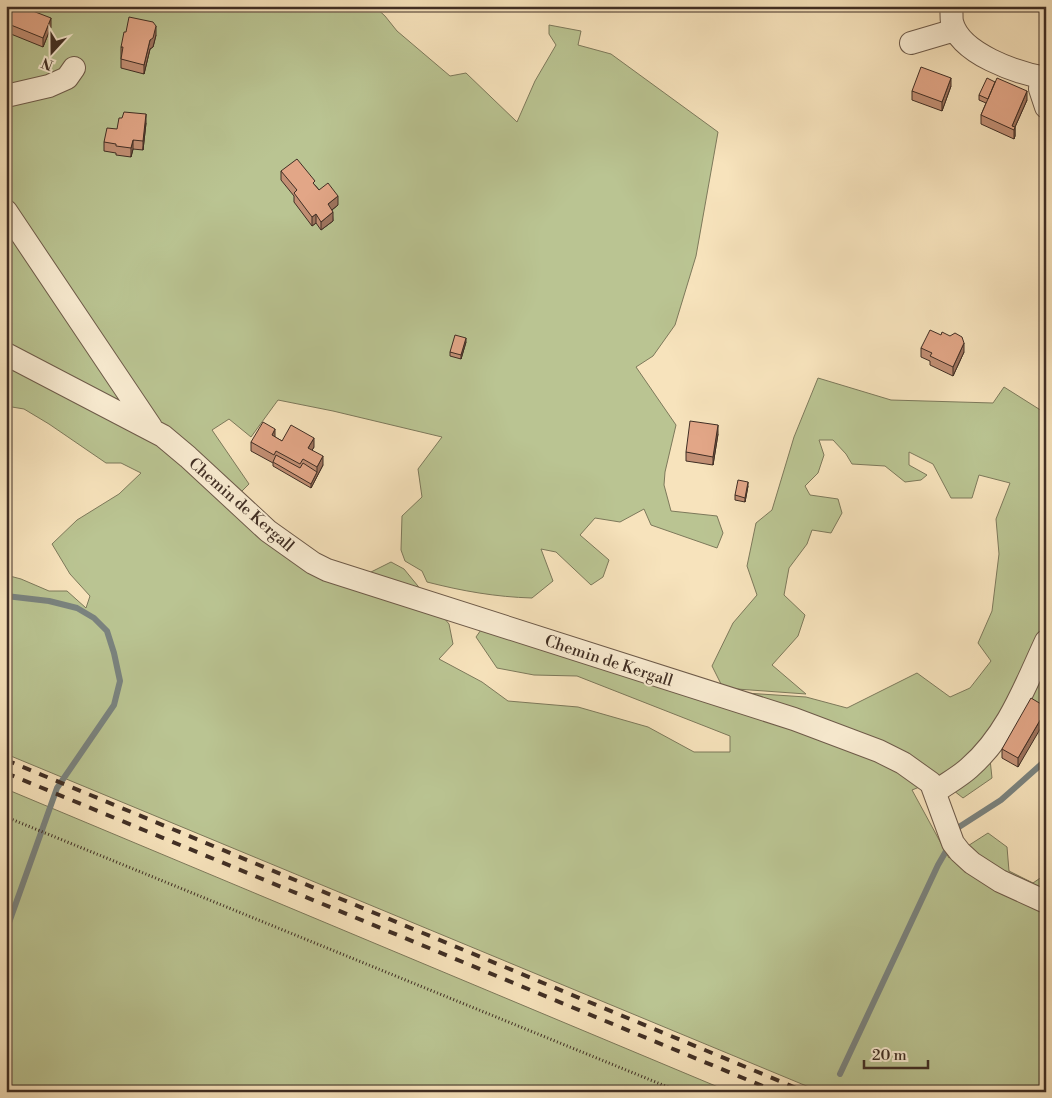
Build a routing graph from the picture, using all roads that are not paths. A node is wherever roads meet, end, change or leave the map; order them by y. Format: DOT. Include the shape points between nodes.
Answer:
graph roads {
  1 [pos="951,6"];
  2 [pos="955,30"];
  3 [pos="911,43"];
  4 [pos="74,68"];
  5 [pos="1043,77"];
  6 [pos="6,96"];
  7 [pos="1046,107"];
  8 [pos="6,211"];
  9 [pos="6,354"];
  10 [pos="153,430"];
  11 [pos="1046,640"];
  12 [pos="935,792"];
  13 [pos="1046,902"];
  1 -- 2 [label="street"];
  2 -- 3 [label="street"];
  2 -- 5 [label="street" via="966,44 983,56"];
  4 -- 6 [label="street" via="67,78 50,86"];
  5 -- 7 [label="street" via="1040,89"];
  8 -- 10 [label="street, Chemin de Kergall"];
  9 -- 10 [label="street, Chemin de Kergall"];
  10 -- 12 [label="street, Chemin de Kergall" via="188,457 268,531 327,570 794,719 904,763 931,784"];
  11 -- 12 [label="street" via="999,735 968,769"];
  12 -- 13 [label="street, Chemin de Kergall" via="960,852 1000,881"];
}
